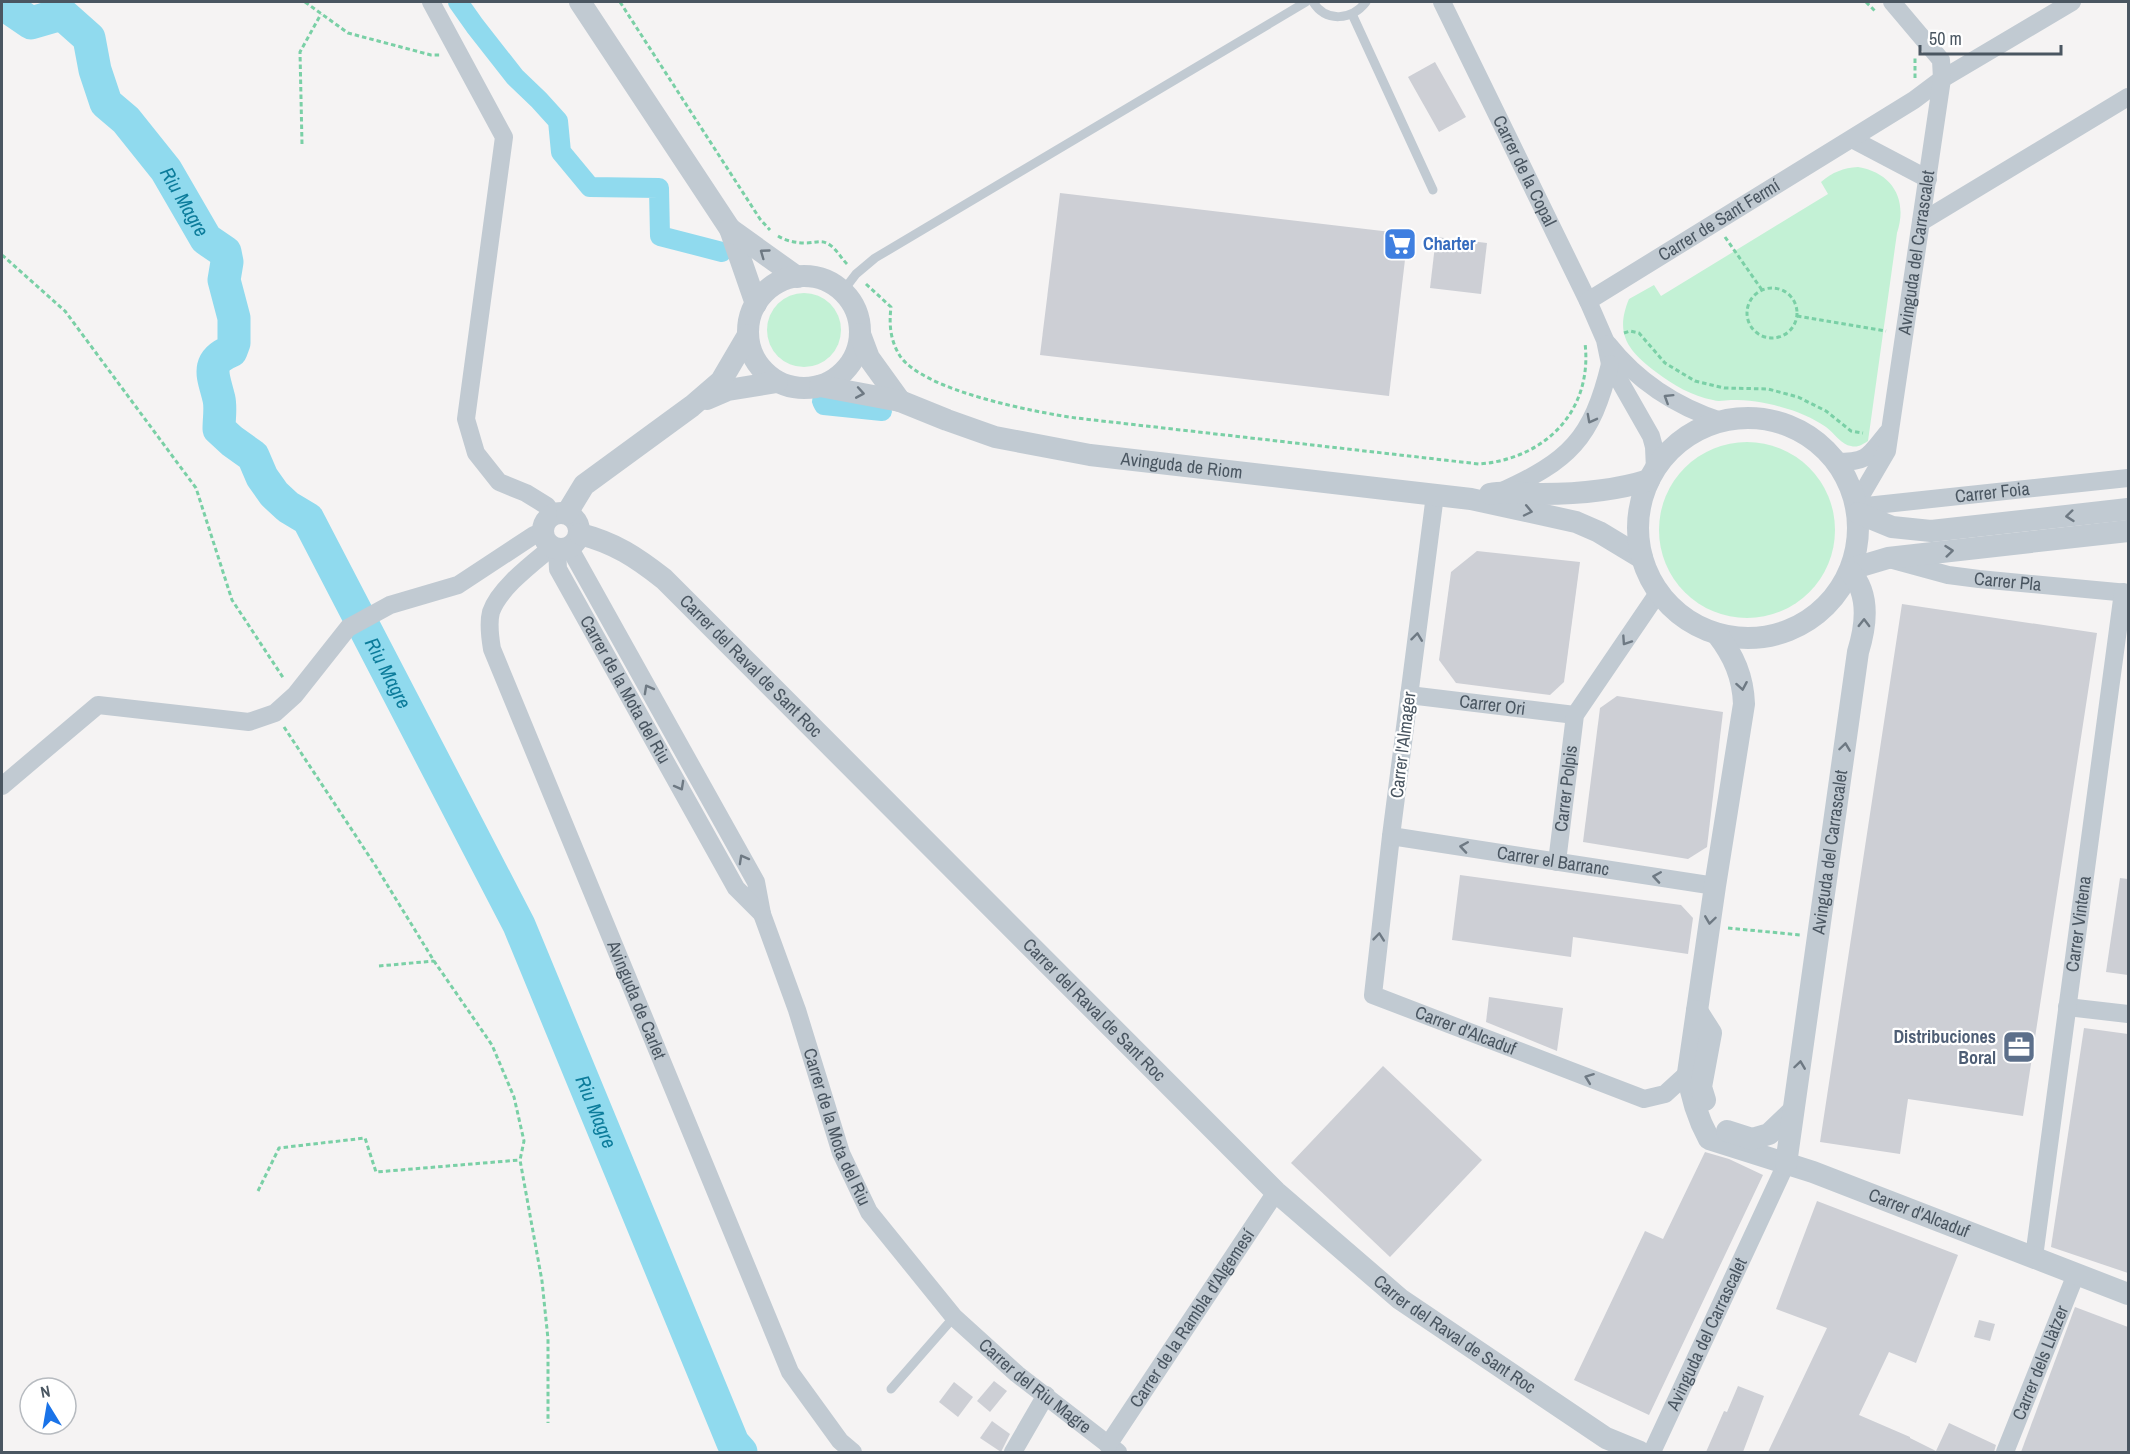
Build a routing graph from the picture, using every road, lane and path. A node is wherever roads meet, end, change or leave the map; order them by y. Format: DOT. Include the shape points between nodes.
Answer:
graph roads {
  1 [pos="305,2"];
  2 [pos="431,2"];
  3 [pos="580,2"];
  4 [pos="620,2"];
  5 [pos="1306,2"];
  6 [pos="1313,2"];
  7 [pos="1366,2"];
  8 [pos="1442,2"];
  9 [pos="1866,2"];
  10 [pos="1892,2"];
  11 [pos="2072,2"];
  12 [pos="321,14"];
  13 [pos="1352,14"];
  14 [pos="1880,17"];
  15 [pos="459,54"];
  16 [pos="1915,56"];
  17 [pos="1942,79"];
  18 [pos="2128,97"];
  19 [pos="1914,100"];
  20 [pos="1852,139"];
  21 [pos="302,144"];
  22 [pos="1928,179"];
  23 [pos="1433,190"];
  24 [pos="1922,222"];
  25 [pos="1715,224"];
  26 [pos="730,229"];
  27 [pos="2,255"];
  28 [pos="797,277"];
  29 [pos="849,283"];
  30 [pos="1762,290"];
  31 [pos="1588,301"];
  32 [pos="756,304"];
  33 [pos="1797,316"];
  34 [pos="861,334"];
  35 [pos="1905,334"];
  36 [pos="748,335"];
  37 [pos="1584,337"];
  38 [pos="1605,340"];
  39 [pos="1585,347"];
  40 [pos="1610,364"];
  41 [pos="777,382"];
  42 [pos="820,386"];
  43 [pos="900,400"];
  44 [pos="692,406"];
  45 [pos="1721,422"];
  46 [pos="1892,427"];
  47 [pos="1870,431"];
  48 [pos="1836,462"];
  49 [pos="1652,474"];
  50 [pos="2128,478"];
  51 [pos="1500,492"];
  52 [pos="1435,495"];
  53 [pos="1471,499"];
  54 [pos="1857,508"];
  55 [pos="2128,509"];
  56 [pos="2128,531"];
  57 [pos="560,534"];
  58 [pos="1642,558"];
  59 [pos="1888,558"];
  60 [pos="1850,570"];
  61 [pos="2126,592"];
  62 [pos="1658,593"];
  63 [pos="1862,593"];
  64 [pos="1717,634"];
  65 [pos="295,695"];
  66 [pos="1409,695"];
  67 [pos="275,713"];
  68 [pos="1575,715"];
  69 [pos="2,786"];
  70 [pos="1390,836"];
  71 [pos="1557,862"];
  72 [pos="1715,886"];
  73 [pos="1709,927"];
  74 [pos="1818,936"];
  75 [pos="434,961"];
  76 [pos="379,966"];
  77 [pos="1373,995"];
  78 [pos="2067,1007"];
  79 [pos="1697,1011"];
  80 [pos="2128,1014"];
  81 [pos="1688,1073"];
  82 [pos="1793,1111"];
  83 [pos="520,1160"];
  84 [pos="1786,1164"];
  85 [pos="258,1191"];
  86 [pos="1276,1192"];
  87 [pos="2034,1257"];
  88 [pos="2076,1274"];
  89 [pos="2128,1294"];
  90 [pos="954,1317"];
  91 [pos="891,1389"];
  92 [pos="1046,1395"];
  93 [pos="548,1423"];
  94 [pos="1603,1445"];
  95 [pos="1113,1449"];
  96 [pos="853,1452"];
  97 [pos="1013,1452"];
  98 [pos="1640,1452"];
  99 [pos="1652,1452"];
  100 [pos="2005,1452"];
  1 -- 12 [label="path"];
  2 -- 15 [label="street"];
  3 -- 26 [label="street"];
  4 -- 29 [label="path" via="766,227 793,242 826,243 836,250"];
  5 -- 29 [label="lane" via="875,258"];
  6 -- 13 [label="lane" via="1333,16"];
  7 -- 13 [label="lane"];
  8 -- 31 [label="street, Carrer de la Copal"];
  9 -- 14 [label="path"];
  10 -- 17 [label="street" via="1941,60"];
  11 -- 17 [label="street, Carrer de Sant Fermí"];
  12 -- 15 [label="path" via="348,33 431,55"];
  12 -- 21 [label="path" via="300,52"];
  13 -- 23 [label="lane"];
  15 -- 57 [label="street" via="504,137 466,419 476,453 499,482 548,506"];
  16 -- 19 [label="path"];
  17 -- 19 [label="street, Carrer de Sant Fermí"];
  17 -- 22 [label="street, Avinguda del Carrascalet"];
  18 -- 24 [label="street"];
  19 -- 20 [label="street, Carrer de Sant Fermí"];
  20 -- 22 [label="street"];
  20 -- 25 [label="street, Carrer de Sant Fermí"];
  22 -- 24 [label="street, Avinguda del Carrascalet"];
  24 -- 35 [label="street, Avinguda del Carrascalet"];
  25 -- 30 [label="path"];
  25 -- 31 [label="street, Carrer de Sant Fermí"];
  28 -- 26 [label="street, one-way"];
  26 -- 32 [label="street"];
  27 -- 65 [label="path" via="65,311 196,488 232,600"];
  28 -- 29 [label="street"];
  28 -- 32 [label="street" via="780,281"];
  29 -- 34 [label="street"];
  29 -- 39 [label="path" via="891,307 890,333 908,365 949,386 1012,407 1076,418 1479,464 1521,456 1556,432 1582,388"];
  30 -- 33 [label="path" via="1785,291"];
  30 -- 33 [label="path" via="1753,296 1747,309 1754,331 1776,338 1792,328"];
  31 -- 38 [label="street, Carrer de la Copal"];
  32 -- 36 [label="street" via="749,319"];
  33 -- 35 [label="path"];
  34 -- 42 [label="street" via="849,367"];
  34 -- 43 [label="street" via="869,358"];
  35 -- 46 [label="street, Avinguda del Carrascalet"];
  36 -- 41 [label="street" via="752,354 762,370"];
  36 -- 44 [label="street" via="721,381"];
  37 -- 39 [label="path"];
  38 -- 39 [label="path"];
  38 -- 40 [label="street, Carrer de la Copal"];
  45 -- 38 [label="street, Carrer de la Copal, one-way" via="1656,390 1620,359"];
  38 -- 47 [label="path" via="1635,331 1665,363 1695,381 1724,388 1783,392 1827,411 1851,432"];
  40 -- 49 [label="street, Carrer de la Copal" via="1651,436"];
  40 -- 51 [label="street, Carrer de la Copal, one-way" via="1598,407 1567,453 1536,476"];
  41 -- 42 [label="street" via="798,388"];
  41 -- 44 [label="street" via="728,390"];
  42 -- 43 [label="street, Avinguda de Riom, one-way"];
  43 -- 52 [label="street, Avinguda de Riom" via="995,437 1042,447"];
  44 -- 57 [label="street" via="584,485"];
  45 -- 48 [label="street" via="1753,419 1785,424 1822,446"];
  45 -- 49 [label="street" via="1683,439"];
  46 -- 48 [label="street" via="1869,456 1856,462"];
  46 -- 54 [label="street, Avinguda del Carrascalet" via="1887,451"];
  48 -- 54 [label="street" via="1852,489"];
  49 -- 51 [label="street, Avinguda de Riom" via="1629,486 1585,492"];
  49 -- 58 [label="street" via="1638,518"];
  50 -- 54 [label="street, Carrer Foia"];
  51 -- 53 [label="street, Avinguda de Riom"];
  52 -- 53 [label="street, Avinguda de Riom"];
  66 -- 52 [label="street, Carrer l'Almager, one-way"];
  53 -- 58 [label="street, Avinguda de Riom, one-way" via="1576,522 1614,539"];
  55 -- 54 [label="street, one-way" via="1931,531 1892,527"];
  54 -- 60 [label="street" via="1857,551"];
  59 -- 56 [label="street, one-way"];
  57 -- 65 [label="street" via="534,535 458,585 380,608 348,628"];
  57 -- 86 [label="street, Carrer del Raval de Sant Roc" via="604,540 664,579"];
  57 -- 90 [label="street, Carrer de la Mota del Riu" via="558,569 736,888 762,914 842,1153 869,1212"];
  57 -- 96 [label="street, Avinguda de Carlet" via="498,600 491,612 492,649 790,1372 840,1441"];
  58 -- 62 [label="street"];
  59 -- 60 [label="street"];
  59 -- 61 [label="street, Carrer Pla" via="1948,575"];
  59 -- 63 [label="street" via="1869,572"];
  60 -- 63 [label="street, Avinguda del Carrascalet"];
  60 -- 64 [label="street" via="1827,605 1795,628 1756,638"];
  61 -- 78 [label="street, Carrer Vintena"];
  62 -- 64 [label="street" via="1684,618"];
  62 -- 68 [label="street, one-way"];
  74 -- 63 [label="street, Avinguda del Carrascalet, one-way" via="1864,632"];
  64 -- 72 [label="street, one-way" via="1737,667 1744,704"];
  65 -- 67 [label="street"];
  66 -- 68 [label="street, Carrer Ori"];
  66 -- 70 [label="street, Carrer l'Almager"];
  67 -- 69 [label="street" via="249,722 98,705"];
  67 -- 75 [label="path"];
  68 -- 71 [label="street, Carrer Polpis"];
  71 -- 70 [label="street, Carrer el Barranc, one-way"];
  77 -- 70 [label="street, Carrer l'Almager, one-way"];
  72 -- 71 [label="street, Carrer el Barranc, one-way"];
  72 -- 73 [label="street, one-way"];
  73 -- 74 [label="path"];
  73 -- 79 [label="street"];
  82 -- 74 [label="street, Avinguda del Carrascalet, one-way"];
  75 -- 76 [label="path"];
  75 -- 83 [label="path" via="492,1045 514,1097 524,1140"];
  81 -- 77 [label="street, Carrer d'Alcaduf, one-way" via="1665,1094 1644,1099"];
  78 -- 80 [label="street"];
  78 -- 87 [label="street, Carrer Vintena"];
  79 -- 81 [label="street"];
  79 -- 82 [label="street" via="1711,1033 1701,1087 1722,1129 1752,1139 1769,1134"];
  81 -- 84 [label="street, Carrer d'Alcaduf" via="1690,1096 1709,1138"];
  82 -- 84 [label="street, Avinguda del Carrascalet"];
  83 -- 85 [label="path" via="376,1172 365,1138 279,1148"];
  83 -- 93 [label="path" via="542,1281 548,1339"];
  84 -- 87 [label="street, Carrer d'Alcaduf"];
  84 -- 99 [label="street, Avinguda del Carrascalet"];
  86 -- 94 [label="street, Carrer del Raval de Sant Roc" via="1400,1299"];
  86 -- 95 [label="street, Carrer de la Rambla d'Algemesí"];
  87 -- 88 [label="street, Carrer d'Alcaduf"];
  88 -- 89 [label="street, Carrer d'Alcaduf"];
  88 -- 100 [label="street, Carrer dels Llàtzer"];
  90 -- 91 [label="lane"];
  90 -- 92 [label="street, Carrer del Riu Magre"];
  92 -- 95 [label="street, Carrer del Riu Magre"];
  92 -- 97 [label="street"];
  94 -- 98 [label="street, Carrer del Raval de Sant Roc"];
}
